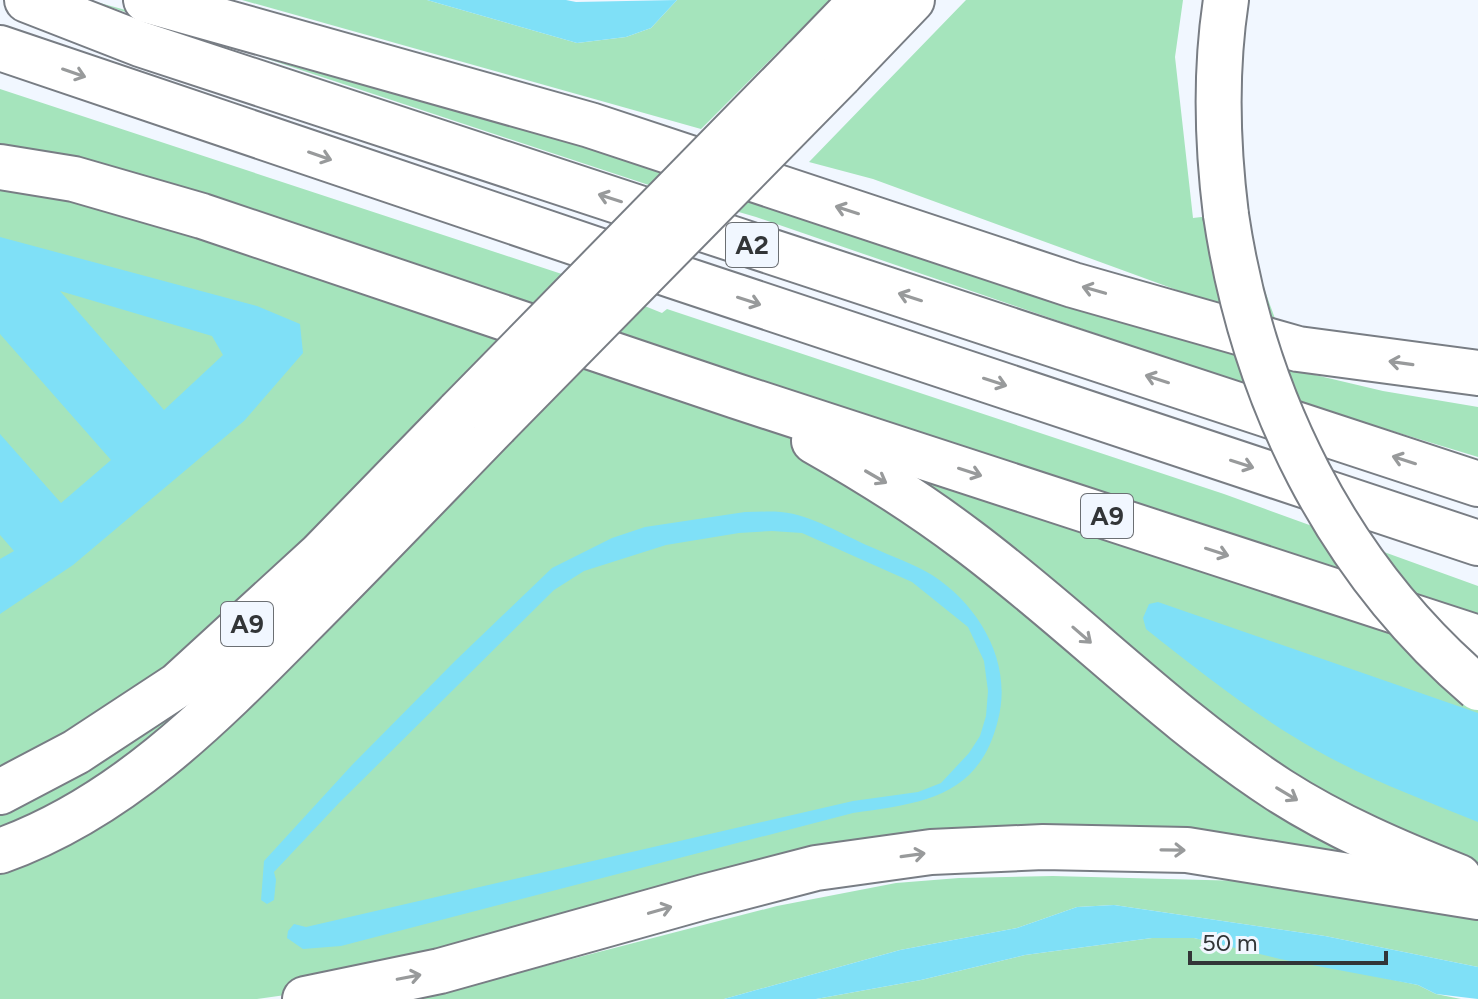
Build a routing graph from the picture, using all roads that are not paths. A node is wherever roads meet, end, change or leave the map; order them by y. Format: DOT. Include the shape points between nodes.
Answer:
graph roads {
  1 [pos="27,0"];
  2 [pos="146,0"];
  3 [pos="862,0"];
  4 [pos="912,0"];
  5 [pos="1226,0"];
  6 [pos="0,48"];
  7 [pos="821,68"];
  8 [pos="0,167"];
  9 [pos="1478,373"];
  10 [pos="736,396"];
  11 [pos="478,419"];
  12 [pos="1478,484"];
  13 [pos="1478,543"];
  14 [pos="1478,638"];
  15 [pos="1478,688"];
  16 [pos="0,792"];
  17 [pos="0,851"];
  18 [pos="1478,885"];
  19 [pos="1478,897"];
  20 [pos="305,999"];
  12 -- 1 [label="highway, A2, one-way" via="140,44"];
  9 -- 2 [label="highway, A2, one-way" via="1283,345 1073,285 590,125"];
  3 -- 7 [label="highway, A9"];
  4 -- 7 [label="highway, A9"];
  5 -- 15 [label="highway, bridge" via="1218,87 1219,156 1243,310 1267,386 1295,449 1368,571 1406,620"];
  6 -- 13 [label="highway, A2, one-way"];
  7 -- 11 [label="highway, A9, bridge"];
  8 -- 10 [label="highway, A9" via="74,179 202,216"];
  10 -- 14 [label="highway, A9, one-way"];
  10 -- 18 [label="highway, one-way" via="887,483 968,541 1154,698 1280,790 1375,841"];
  11 -- 16 [label="highway, A9" via="178,685 76,752"];
  11 -- 17 [label="highway" via="218,709 87,810"];
  20 -- 19 [label="highway, one-way" via="440,971 816,868 931,852 1043,847 1187,850"];
}
